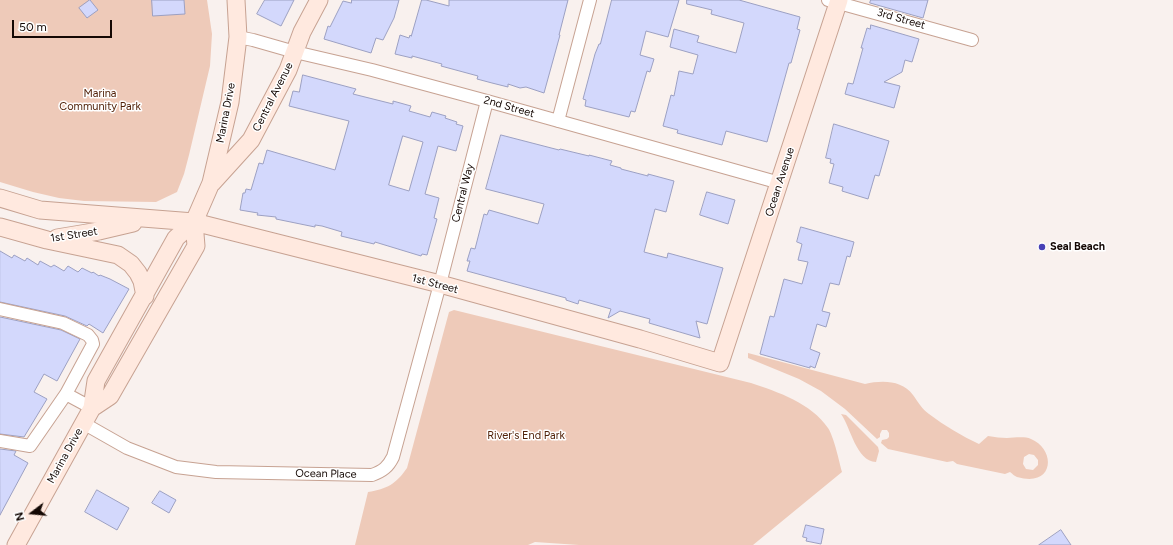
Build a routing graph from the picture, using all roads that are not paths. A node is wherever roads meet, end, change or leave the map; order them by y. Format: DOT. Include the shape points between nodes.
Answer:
graph roads {
  1 [pos="236,0"];
  2 [pos="319,0"];
  3 [pos="590,0"];
  4 [pos="835,1"];
  5 [pos="238,37"];
  6 [pos="972,40"];
  7 [pos="295,52"];
  8 [pos="487,101"];
  9 [pos="558,121"];
  10 [pos="780,182"];
  11 [pos="211,183"];
  12 [pos="0,198"];
  13 [pos="148,219"];
  14 [pos="194,222"];
  15 [pos="0,227"];
  16 [pos="47,240"];
  17 [pos="440,284"];
  18 [pos="145,296"];
  19 [pos="0,308"];
  20 [pos="720,363"];
  21 [pos="66,394"];
  22 [pos="92,408"];
  23 [pos="83,423"];
  24 [pos="0,441"];
  25 [pos="16,545"];
  1 -- 5 [label="main road, Marina Drive"];
  2 -- 7 [label="main road, Central Avenue" via="302,32"];
  3 -- 9 [label="street"];
  4 -- 6 [label="street, 3rd Street"];
  4 -- 10 [label="main road, Ocean Avenue"];
  5 -- 7 [label="street, 2nd Street"];
  5 -- 11 [label="main road, Marina Drive" via="230,102"];
  7 -- 8 [label="street, 2nd Street"];
  7 -- 11 [label="main road, Central Avenue" via="251,140"];
  8 -- 9 [label="street, 2nd Street"];
  8 -- 17 [label="street, Central Way"];
  9 -- 10 [label="street, 2nd Street"];
  10 -- 20 [label="main road, Ocean Avenue"];
  11 -- 14 [label="main road, Marina Drive"];
  12 -- 13 [label="main road, 1st Street" via="40,210"];
  13 -- 14 [label="main road, 1st Street"];
  13 -- 16 [label="main road, 1st Street"];
  14 -- 17 [label="main road, 1st Street"];
  14 -- 18 [label="main road, Marina Drive" via="176,238"];
  14 -- 22 [label="main road, Marina Drive" via="196,246 110,396"];
  15 -- 16 [label="main road, 1st Street"];
  16 -- 18 [label="main road" via="118,255 138,273"];
  17 -- 20 [label="main road, 1st Street"];
  17 -- 23 [label="street, Ocean Place" via="393,457 389,465 372,475 224,472 176,467 127,448"];
  18 -- 22 [label="main road, Marina Drive" via="96,381"];
  19 -- 21 [label="street" via="62,323 88,335 92,340 91,349"];
  21 -- 22 [label="street"];
  21 -- 24 [label="street" via="30,446"];
  22 -- 23 [label="main road, Marina Drive"];
  23 -- 25 [label="main road, Marina Drive"];
}
